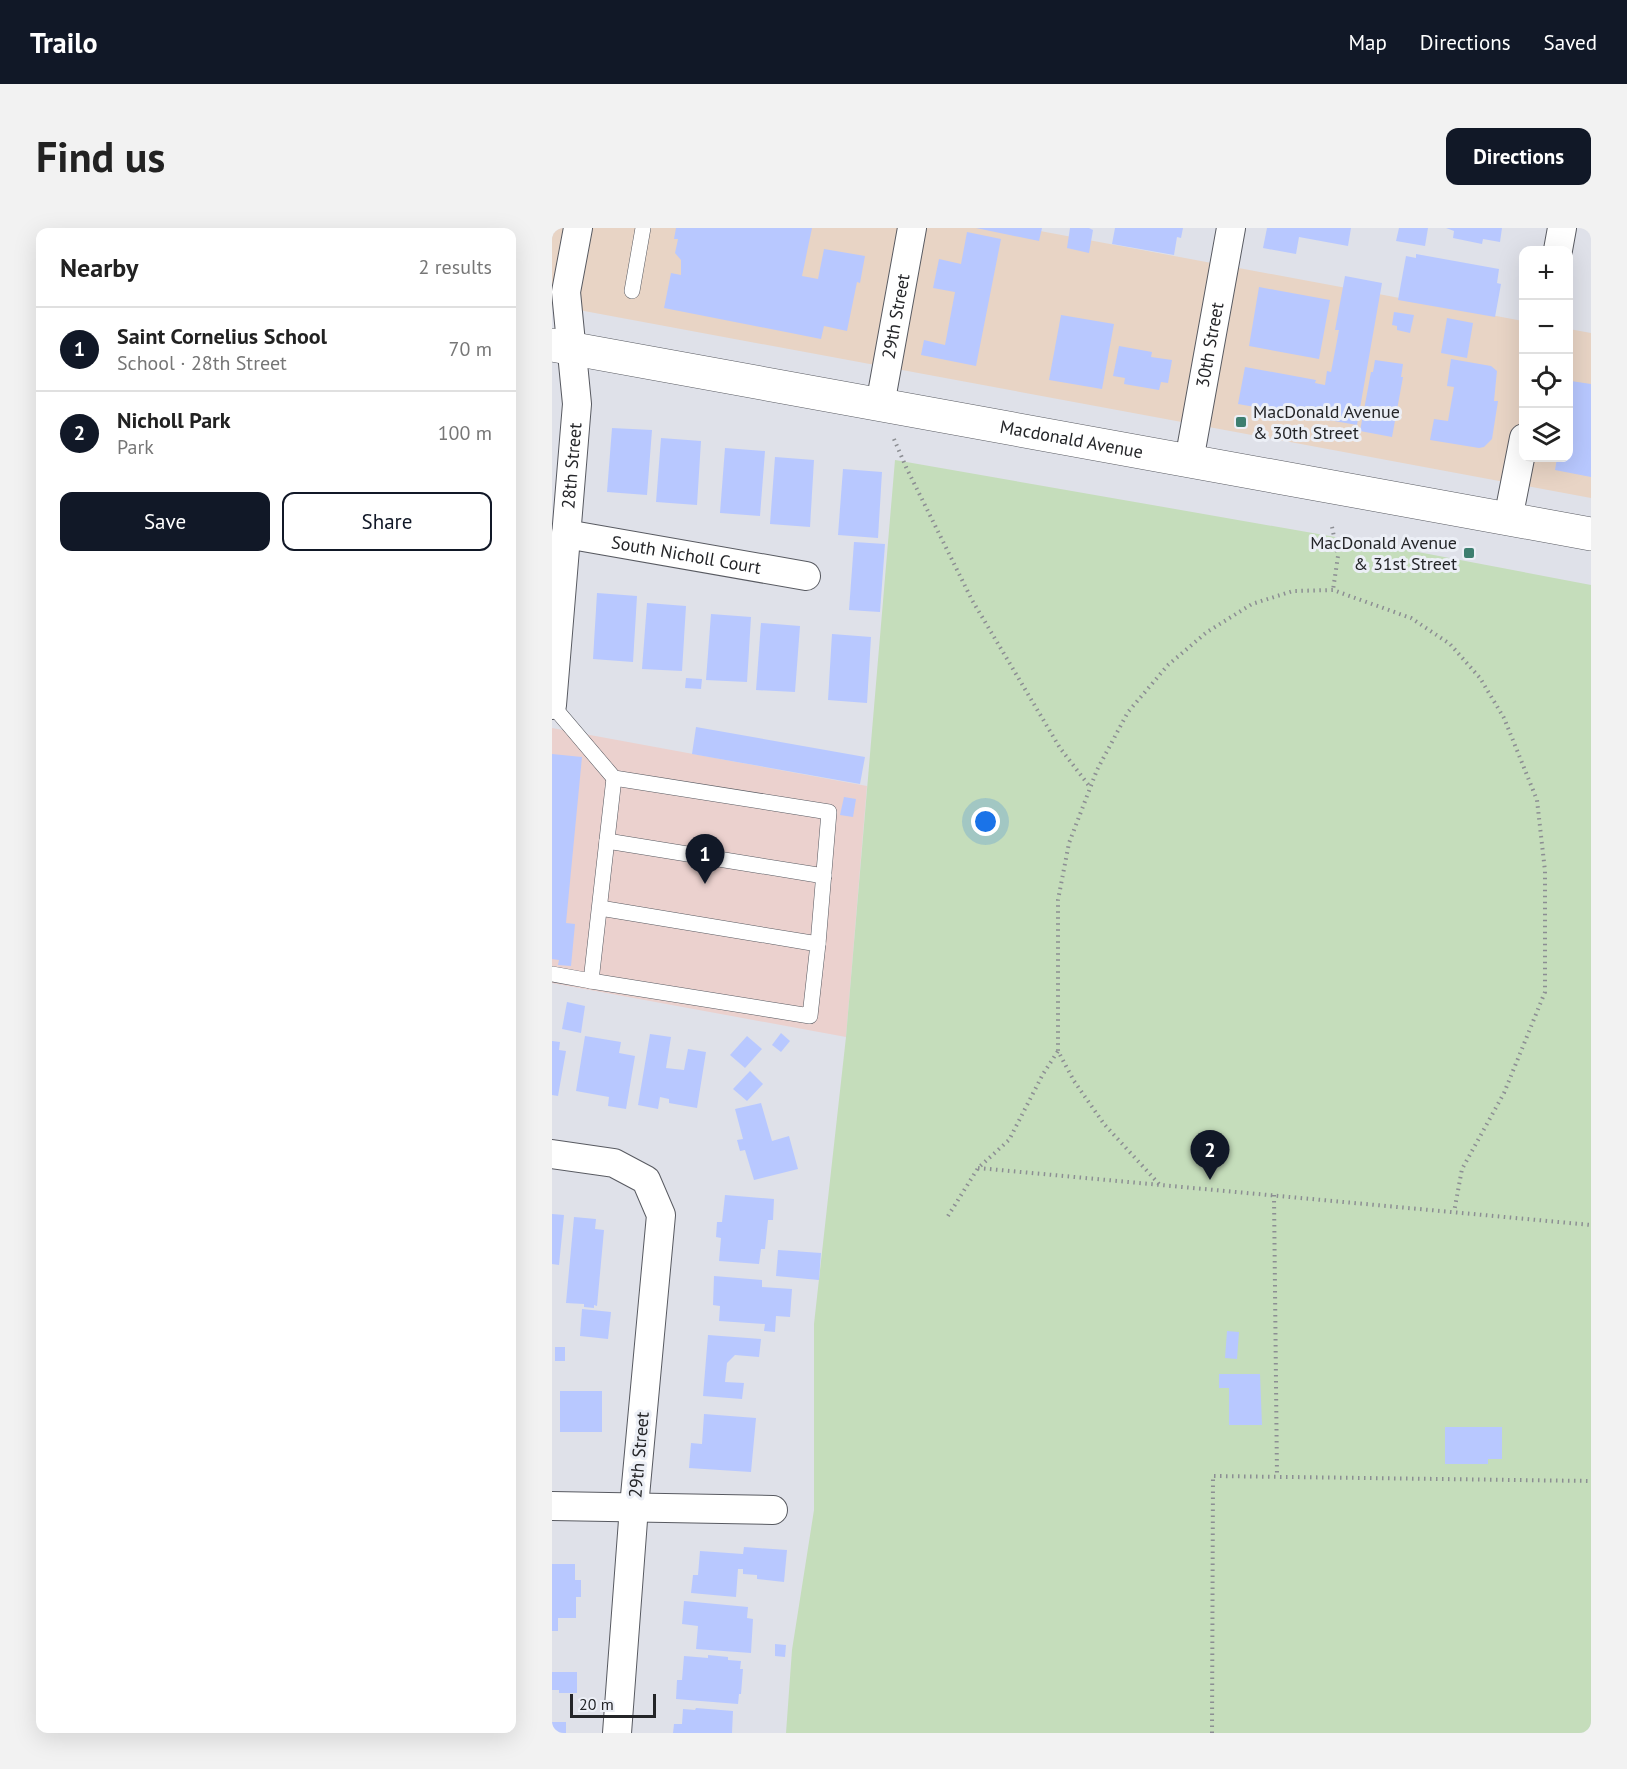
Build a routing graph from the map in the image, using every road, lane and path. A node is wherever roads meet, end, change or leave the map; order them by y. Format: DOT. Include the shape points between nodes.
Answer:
graph roads {
  1 [pos="578,228"];
  2 [pos="643,228"];
  3 [pos="912,228"];
  4 [pos="1231,228"];
  5 [pos="1563,228"];
  6 [pos="1559,246"];
  7 [pos="632,291"];
  8 [pos="562,347"];
  9 [pos="880,405"];
  10 [pos="1189,461"];
  11 [pos="1519,462"];
  12 [pos="1508,519"];
  13 [pos="1332,527"];
  14 [pos="566,534"];
  15 [pos="1591,534"];
  16 [pos="806,576"];
  17 [pos="1333,590"];
  18 [pos="552,705"];
  19 [pos="615,778"];
  20 [pos="1090,787"];
  21 [pos="607,841"];
  22 [pos="824,876"];
  23 [pos="600,908"];
  24 [pos="818,944"];
  25 [pos="552,974"];
  26 [pos="591,981"];
  27 [pos="1058,1051"];
  28 [pos="552,1154"];
  29 [pos="978,1168"];
  30 [pos="1159,1184"];
  31 [pos="1274,1195"];
  32 [pos="1454,1212"];
  33 [pos="948,1216"];
  34 [pos="1591,1225"];
  35 [pos="1277,1477"];
  36 [pos="1591,1481"];
  37 [pos="552,1506"];
  38 [pos="634,1507"];
  39 [pos="773,1510"];
  40 [pos="617,1733"];
  41 [pos="1212,1733"];
  1 -- 8 [label="street, 28th Street" via="566,292"];
  2 -- 7 [label="lane"];
  3 -- 9 [label="street, 29th Street"];
  4 -- 10 [label="street, 30th Street"];
  5 -- 6 [label="street"];
  8 -- 9 [label="street, Macdonald Avenue"];
  8 -- 14 [label="street, 28th Street" via="577,405"];
  9 -- 10 [label="street, Macdonald Avenue"];
  9 -- 20 [label="path" via="972,600 1060,747"];
  10 -- 12 [label="street, Macdonald Avenue"];
  11 -- 12 [label="street"];
  12 -- 15 [label="street, Macdonald Avenue"];
  13 -- 17 [label="path" via="1338,556"];
  14 -- 16 [label="street, South Nicholl Court"];
  14 -- 18 [label="street, 28th Street"];
  17 -- 20 [label="path" via="1293,591 1252,604 1207,632 1168,665 1128,712"];
  17 -- 32 [label="path" via="1411,618 1450,644 1480,678 1504,718 1537,800 1545,871 1545,992 1504,1093 1462,1169"];
  18 -- 19 [label="lane"];
  19 -- 21 [label="lane"];
  19 -- 22 [label="lane" via="829,813"];
  20 -- 27 [label="path" via="1069,843 1058,900"];
  21 -- 22 [label="lane"];
  21 -- 23 [label="lane"];
  22 -- 24 [label="lane"];
  23 -- 24 [label="lane"];
  23 -- 26 [label="lane"];
  24 -- 26 [label="lane" via="810,1016"];
  25 -- 26 [label="lane"];
  27 -- 29 [label="path" via="1009,1140"];
  27 -- 30 [label="path" via="1104,1125"];
  28 -- 38 [label="street, 29th Street" via="615,1163 646,1180 661,1215"];
  29 -- 30 [label="path"];
  29 -- 33 [label="path"];
  30 -- 31 [label="path"];
  31 -- 32 [label="path"];
  31 -- 35 [label="path"];
  32 -- 34 [label="path"];
  35 -- 36 [label="path"];
  35 -- 41 [label="path" via="1214,1476"];
  37 -- 38 [label="street"];
  38 -- 39 [label="street"];
  38 -- 40 [label="street, 29th Street"];
}
